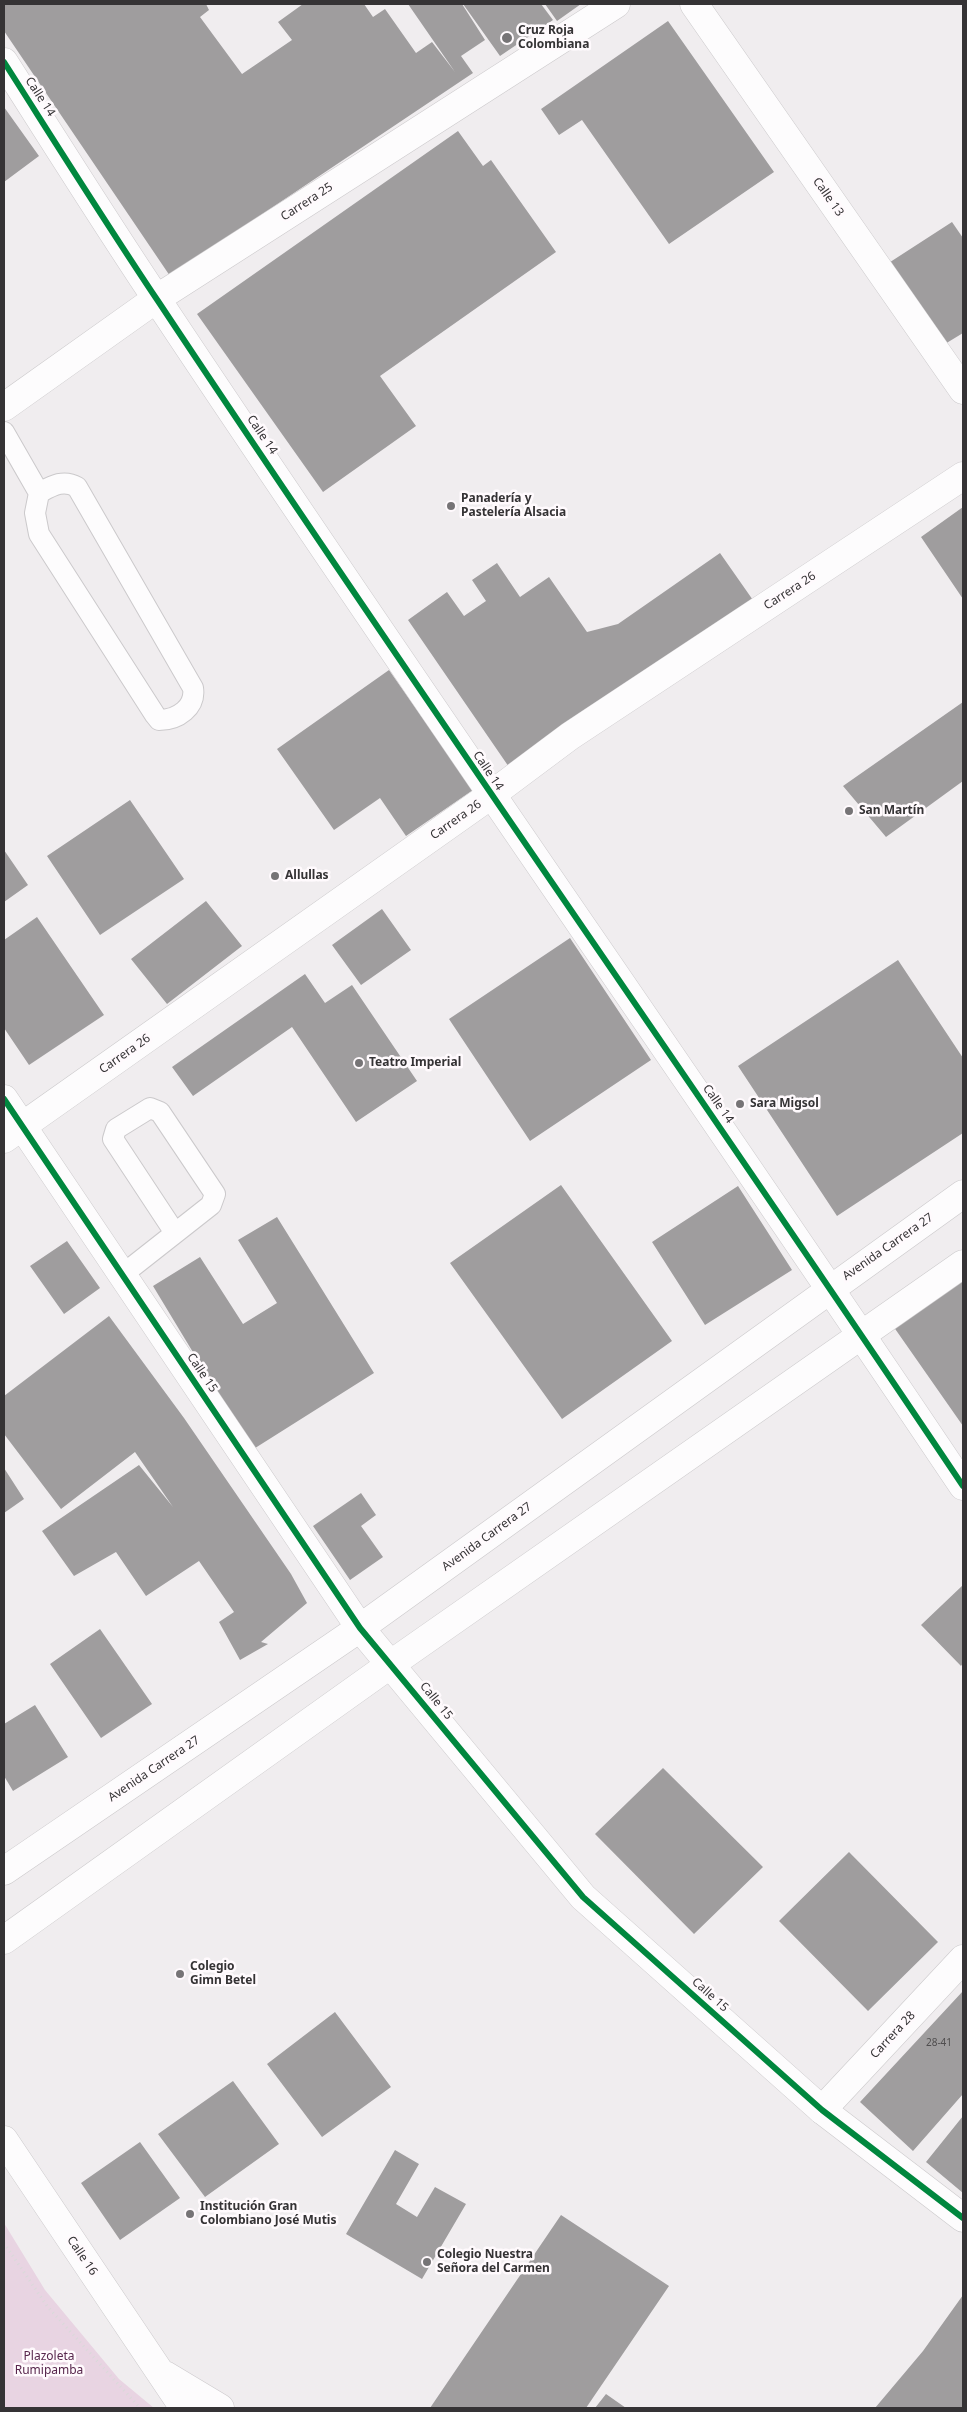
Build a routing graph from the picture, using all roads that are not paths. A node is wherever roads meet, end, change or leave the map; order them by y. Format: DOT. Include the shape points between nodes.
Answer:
graph roads {
  1 [pos="616,4"];
  2 [pos="694,4"];
  3 [pos="4,62"];
  4 [pos="156,299"];
  5 [pos="963,390"];
  6 [pos="4,407"];
  7 [pos="4,432"];
  8 [pos="963,476"];
  9 [pos="39,493"];
  10 [pos="491,795"];
  11 [pos="4,1099"];
  12 [pos="13,1133"];
  13 [pos="963,1194"];
  14 [pos="175,1233"];
  15 [pos="963,1264"];
  16 [pos="122,1275"];
  17 [pos="831,1288"];
  18 [pos="863,1336"];
  19 [pos="963,1486"];
  20 [pos="360,1628"];
  21 [pos="391,1664"];
  22 [pos="4,1871"];
  23 [pos="4,1940"];
  24 [pos="963,1959"];
  25 [pos="822,2110"];
  26 [pos="4,2140"];
  27 [pos="963,2218"];
  28 [pos="160,2372"];
  29 [pos="184,2408"];
  30 [pos="220,2408"];
  1 -- 4 [label="street, Carrera 25"];
  2 -- 5 [label="street, Calle 13"];
  3 -- 4 [label="street, Calle 14"];
  4 -- 6 [label="street, Carrera 25"];
  4 -- 10 [label="street, Calle 14"];
  7 -- 9 [label="lane"];
  8 -- 10 [label="street, Carrera 26" via="570,736"];
  9 -- 9 [label="lane" via="55,484 68,482 77,487 193,688 192,705 169,720 159,720 155,716 39,534 35,512"];
  10 -- 12 [label="street, Carrera 26"];
  10 -- 17 [label="street, Calle 14"];
  11 -- 12 [label="street, Calle 15"];
  12 -- 16 [label="street, Calle 15"];
  13 -- 17 [label="street, Avenida Carrera 27"];
  14 -- 14 [label="lane" via="211,1205 215,1194 160,1112 150,1108 116,1129 113,1139"];
  14 -- 16 [label="lane"];
  15 -- 18 [label="street"];
  16 -- 20 [label="street, Calle 15"];
  17 -- 18 [label="street, Calle 14"];
  17 -- 20 [label="street, Avenida Carrera 27"];
  18 -- 19 [label="street, Calle 14"];
  18 -- 21 [label="street"];
  20 -- 21 [label="street, Calle 15"];
  20 -- 22 [label="street, Avenida Carrera 27"];
  21 -- 23 [label="street"];
  21 -- 25 [label="street, Calle 15" via="583,1897"];
  24 -- 25 [label="street, Carrera 28"];
  25 -- 27 [label="street, Calle 15"];
  26 -- 28 [label="street, Calle 16"];
  28 -- 29 [label="street, Calle 16"];
  28 -- 30 [label="street, Calle 16"];
}
